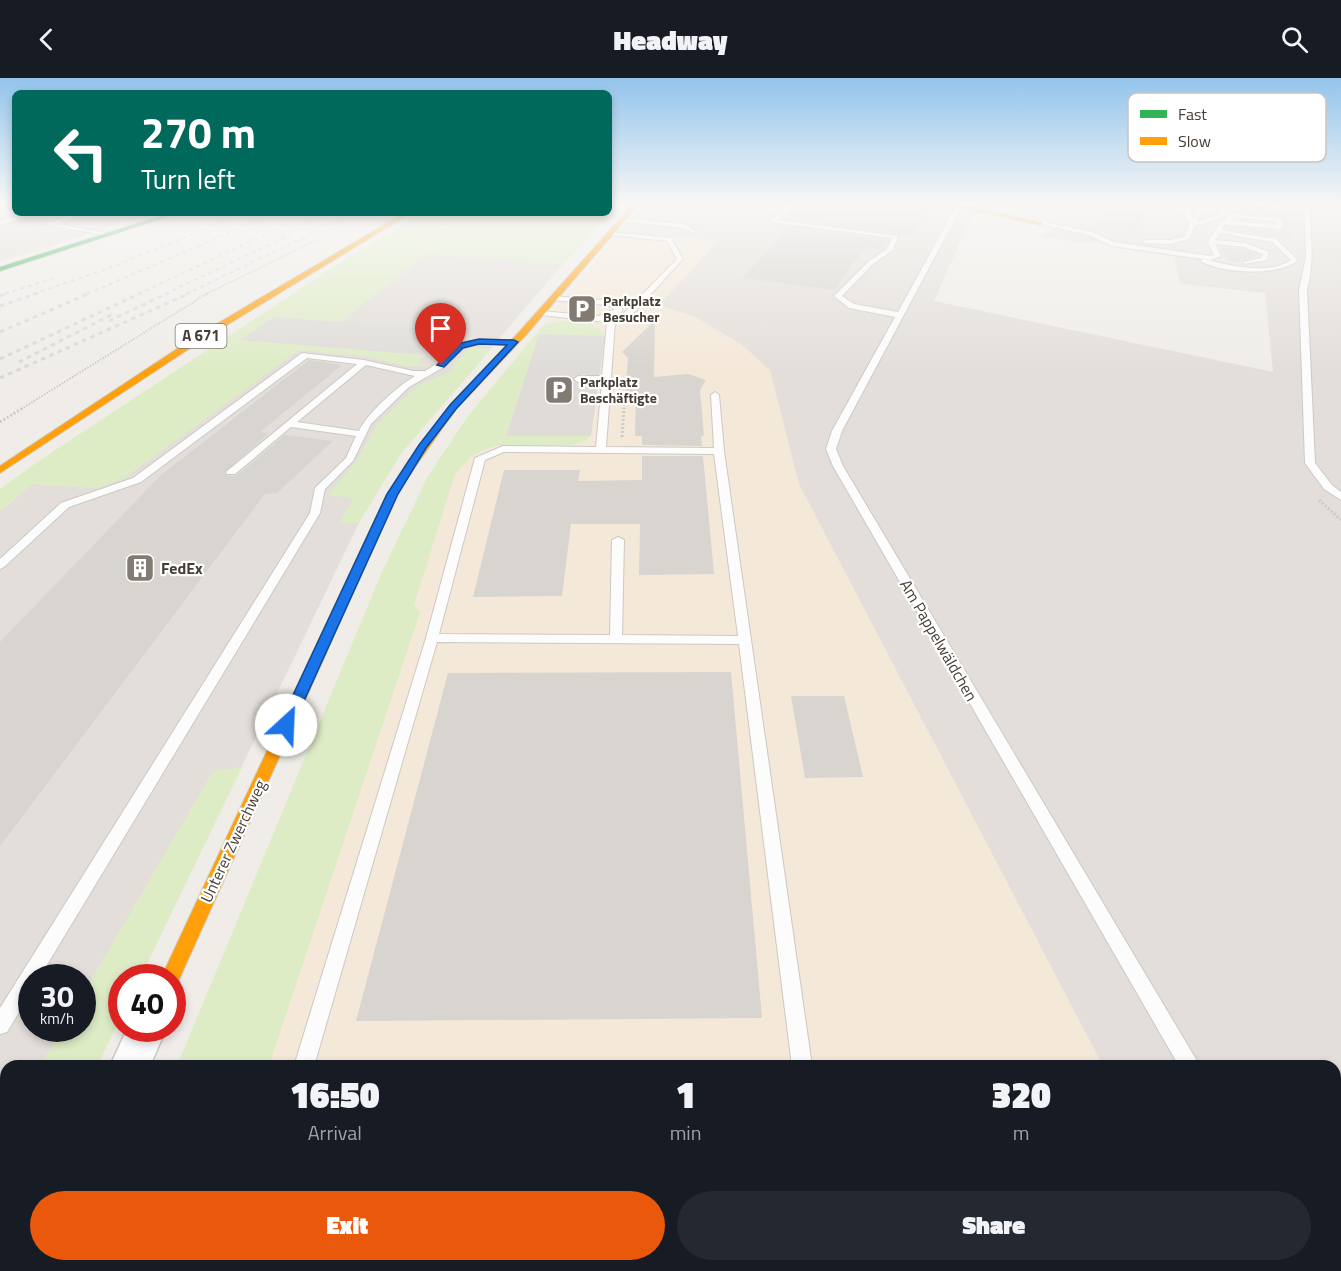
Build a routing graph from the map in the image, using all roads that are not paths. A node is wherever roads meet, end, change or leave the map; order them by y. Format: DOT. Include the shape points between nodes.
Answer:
graph roads {
  1 [pos="32,259"];
  2 [pos="309,259"];
  3 [pos="327,259"];
  4 [pos="588,259"];
  5 [pos="679,259"];
  6 [pos="876,259"];
  7 [pos="926,259"];
  8 [pos="1196,259"];
  9 [pos="1215,259"];
  10 [pos="1265,259"];
  11 [pos="1294,259"];
  12 [pos="1311,259"];
  13 [pos="0,269"];
  14 [pos="554,298"];
  15 [pos="540,314"];
  16 [pos="899,315"];
  17 [pos="599,318"];
  18 [pos="611,321"];
  19 [pos="514,342"];
  20 [pos="154,351"];
  21 [pos="364,362"];
  22 [pos="427,372"];
  23 [pos="578,379"];
  24 [pos="608,379"];
  25 [pos="715,395"];
  26 [pos="289,424"];
  27 [pos="362,434"];
  28 [pos="601,449"];
  29 [pos="719,451"];
  30 [pos="0,470"];
  31 [pos="231,472"];
  32 [pos="1341,497"];
  33 [pos="618,540"];
  34 [pos="0,565"];
  35 [pos="432,638"];
  36 [pos="616,638"];
  37 [pos="745,640"];
  38 [pos="176,964"];
  39 [pos="0,1025"];
  40 [pos="141,1042"];
  41 [pos="133,1060"];
  42 [pos="306,1060"];
  43 [pos="801,1060"];
  44 [pos="1186,1060"];
  1 -- 13 [label="main road"];
  2 -- 20 [label="main road, A 671"];
  3 -- 30 [label="main road, A 671" via="195,340"];
  4 -- 14 [label="main road, Unterer Zwerchweg"];
  5 -- 18 [label="lane" via="626,316"];
  6 -- 16 [label="lane" via="838,296 852,306"];
  7 -- 16 [label="lane, Am Pappelwäldchen"];
  8 -- 11 [label="lane" via="1263,269 1284,267"];
  9 -- 10 [label="lane" via="1252,262"];
  12 -- 32 [label="lane" via="1303,290 1310,463"];
  14 -- 15 [label="main road, Unterer Zwerchweg"];
  14 -- 17 [label="lane" via="610,303 619,308 614,315"];
  15 -- 17 [label="lane"];
  15 -- 19 [label="main road, Unterer Zwerchweg"];
  16 -- 44 [label="lane, Am Pappelwäldchen" via="831,449"];
  17 -- 18 [label="lane"];
  18 -- 24 [label="lane"];
  19 -- 22 [label="lane" via="460,346 441,365"];
  19 -- 38 [label="main road, Unterer Zwerchweg" via="453,407 392,494"];
  21 -- 22 [label="lane" via="413,374"];
  21 -- 26 [label="lane"];
  21 -- 34 [label="lane" via="305,355 137,480 65,505"];
  22 -- 27 [label="lane" via="367,423"];
  23 -- 24 [label="lane"];
  24 -- 28 [label="lane"];
  25 -- 29 [label="lane"];
  26 -- 27 [label="lane"];
  26 -- 31 [label="lane"];
  27 -- 39 [label="lane" via="350,459 320,488 315,513"];
  28 -- 29 [label="lane"];
  28 -- 35 [label="lane" via="503,449 480,458"];
  29 -- 37 [label="lane"];
  33 -- 36 [label="lane"];
  35 -- 36 [label="lane"];
  35 -- 42 [label="lane"];
  36 -- 37 [label="lane"];
  37 -- 43 [label="lane"];
  40 -- 41 [label="street"];
}
